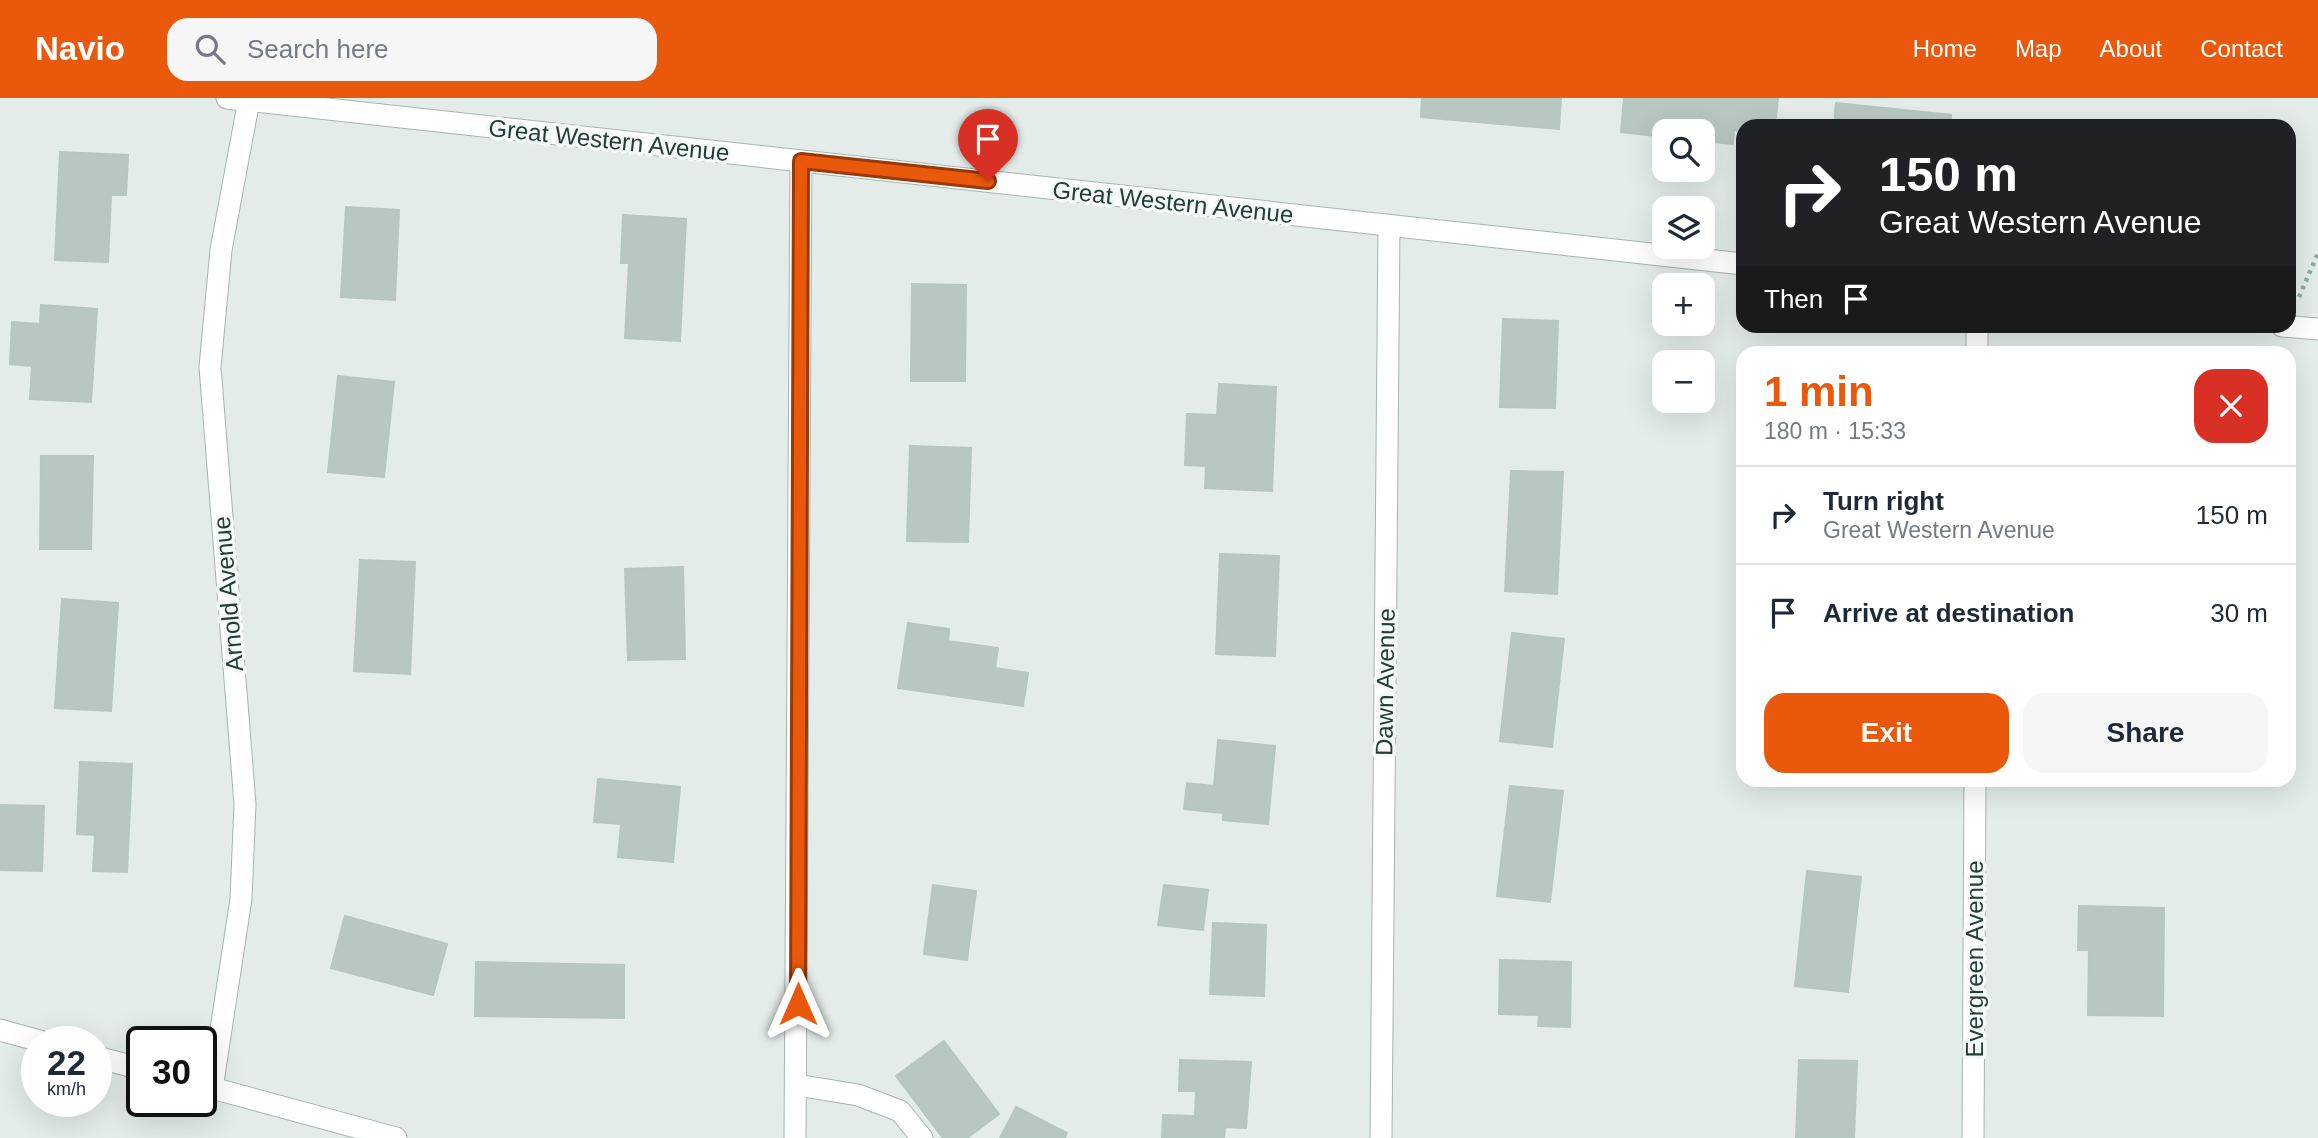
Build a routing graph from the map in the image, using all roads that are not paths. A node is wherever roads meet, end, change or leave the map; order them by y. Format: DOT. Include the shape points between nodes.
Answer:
graph roads {
  1 [pos="227,98"];
  2 [pos="249,100"];
  3 [pos="801,161"];
  4 [pos="1389,225"];
  5 [pos="1736,263"];
  6 [pos="2296,327"];
  7 [pos="2318,329"];
  8 [pos="1975,787"];
  9 [pos="0,1030"];
  10 [pos="217,1032"];
  11 [pos="21,1036"];
  12 [pos="797,1085"];
  13 [pos="217,1090"];
  14 [pos="396,1138"];
  15 [pos="795,1138"];
  16 [pos="922,1138"];
  17 [pos="1381,1138"];
  18 [pos="1973,1138"];
  1 -- 2 [label="street, Great Western Avenue"];
  2 -- 3 [label="street, Great Western Avenue"];
  2 -- 10 [label="street, Arnold Avenue" via="221,250 210,367 245,804 241,899"];
  3 -- 4 [label="street, Great Western Avenue"];
  3 -- 12 [label="street"];
  4 -- 5 [label="street, Great Western Avenue"];
  4 -- 17 [label="street, Dawn Avenue"];
  6 -- 7 [label="street"];
  8 -- 18 [label="street, Evergreen Avenue"];
  9 -- 11 [label="street"];
  12 -- 15 [label="street"];
  12 -- 16 [label="street" via="858,1095 900,1111"];
  13 -- 14 [label="street"];
}
